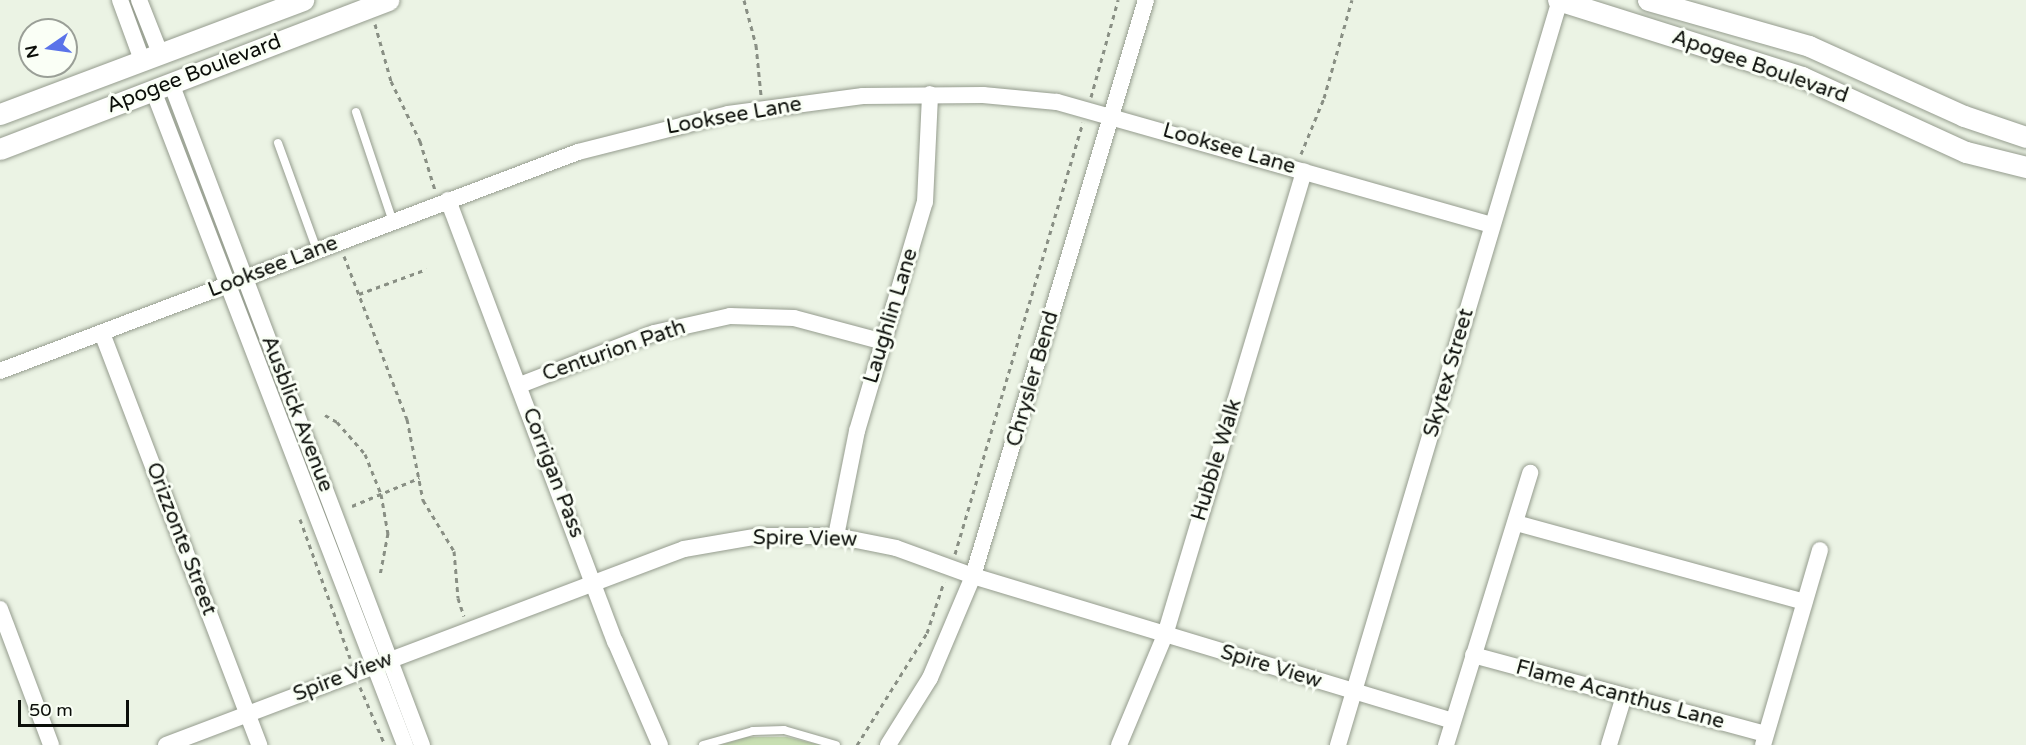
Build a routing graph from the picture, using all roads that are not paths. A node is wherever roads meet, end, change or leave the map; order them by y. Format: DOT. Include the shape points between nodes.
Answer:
graph roads {
  1 [pos="120,0"];
  2 [pos="139,0"];
  3 [pos="303,0"];
  4 [pos="388,0"];
  5 [pos="1146,0"];
  6 [pos="1559,0"];
  7 [pos="1648,0"];
  8 [pos="151,57"];
  9 [pos="162,86"];
  10 [pos="930,94"];
  11 [pos="356,112"];
  12 [pos="0,114"];
  13 [pos="1111,115"];
  14 [pos="2026,137"];
  15 [pos="278,144"];
  16 [pos="0,149"];
  17 [pos="1302,162"];
  18 [pos="2026,167"];
  19 [pos="442,196"];
  20 [pos="393,222"];
  21 [pos="1492,225"];
  22 [pos="316,250"];
  23 [pos="245,277"];
  24 [pos="228,284"];
  25 [pos="102,333"];
  26 [pos="884,342"];
  27 [pos="0,371"];
  28 [pos="520,385"];
  29 [pos="1530,473"];
  30 [pos="1516,523"];
  31 [pos="837,536"];
  32 [pos="1820,550"];
  33 [pos="973,576"];
  34 [pos="594,581"];
  35 [pos="1804,602"];
  36 [pos="0,609"];
  37 [pos="1165,635"];
  38 [pos="1473,655"];
  39 [pos="390,659"];
  40 [pos="373,666"];
  41 [pos="1356,692"];
  42 [pos="1624,696"];
  43 [pos="248,714"];
  44 [pos="1453,721"];
  45 [pos="1765,740"];
  46 [pos="51,745"];
  47 [pos="166,745"];
  48 [pos="260,745"];
  49 [pos="405,745"];
  50 [pos="422,745"];
  51 [pos="660,745"];
  52 [pos="703,745"];
  53 [pos="836,745"];
  54 [pos="888,745"];
  55 [pos="1119,745"];
  56 [pos="1338,745"];
  57 [pos="1446,745"];
  58 [pos="1609,745"];
  1 -- 8 [label="street"];
  2 -- 8 [label="street"];
  3 -- 8 [label="street, Apogee Boulevard"];
  4 -- 9 [label="street, Apogee Boulevard"];
  5 -- 13 [label="street, Chrysler Bend"];
  6 -- 18 [label="street, Apogee Boulevard" via="1802,77 1966,152"];
  6 -- 21 [label="street, Skytex Street"];
  7 -- 14 [label="street, Apogee Boulevard" via="1809,46 1964,116"];
  8 -- 9 [label="street"];
  8 -- 12 [label="street, Apogee Boulevard"];
  9 -- 16 [label="street, Apogee Boulevard"];
  9 -- 23 [label="street, Ausblick Avenue"];
  9 -- 24 [label="street, Ausblick Avenue"];
  10 -- 13 [label="street, Looksee Lane" via="1018,96"];
  10 -- 19 [label="street, Looksee Lane" via="798,103 685,123 578,152"];
  10 -- 26 [label="street, Laughlin Lane" via="925,202"];
  11 -- 20 [label="lane"];
  13 -- 17 [label="street, Looksee Lane"];
  13 -- 33 [label="street, Chrysler Bend"];
  15 -- 22 [label="lane"];
  17 -- 21 [label="street, Looksee Lane"];
  17 -- 37 [label="street, Hubble Walk"];
  19 -- 20 [label="street, Looksee Lane"];
  19 -- 28 [label="street, Corrigan Pass"];
  20 -- 22 [label="street, Looksee Lane"];
  21 -- 41 [label="street, Skytex Street"];
  22 -- 23 [label="street, Looksee Lane"];
  23 -- 24 [label="street, Looksee Lane"];
  23 -- 39 [label="street, Ausblick Avenue"];
  24 -- 25 [label="street, Looksee Lane"];
  24 -- 40 [label="street, Ausblick Avenue"];
  25 -- 27 [label="street, Looksee Lane"];
  25 -- 43 [label="street, Orizzonte Street"];
  26 -- 28 [label="street, Centurion Path" via="794,318 730,316 654,333"];
  26 -- 31 [label="street, Laughlin Lane" via="847,469"];
  28 -- 34 [label="street, Corrigan Pass"];
  29 -- 30 [label="street"];
  30 -- 35 [label="street"];
  30 -- 38 [label="street"];
  31 -- 33 [label="street, Spire View" via="897,548"];
  31 -- 34 [label="street, Spire View" via="726,539 684,549"];
  32 -- 35 [label="street"];
  33 -- 37 [label="street, Spire View"];
  33 -- 54 [label="street, Chrysler Bend" via="930,678"];
  34 -- 39 [label="street, Spire View"];
  34 -- 51 [label="street, Corrigan Pass"];
  35 -- 45 [label="street"];
  36 -- 46 [label="street"];
  37 -- 41 [label="street, Spire View"];
  37 -- 55 [label="street, Hubble Walk"];
  38 -- 42 [label="street, Flame Acanthus Lane"];
  38 -- 44 [label="street"];
  39 -- 40 [label="street, Spire View"];
  39 -- 50 [label="street, Ausblick Avenue"];
  40 -- 43 [label="street, Spire View"];
  40 -- 49 [label="street, Ausblick Avenue"];
  41 -- 44 [label="street, Spire View"];
  41 -- 56 [label="street, Skytex Street"];
  42 -- 45 [label="street, Flame Acanthus Lane"];
  42 -- 58 [label="street"];
  43 -- 47 [label="street, Spire View"];
  43 -- 48 [label="street, Orizzonte Street"];
  44 -- 57 [label="street"];
  52 -- 53 [label="lane" via="753,731 784,730"];
}
